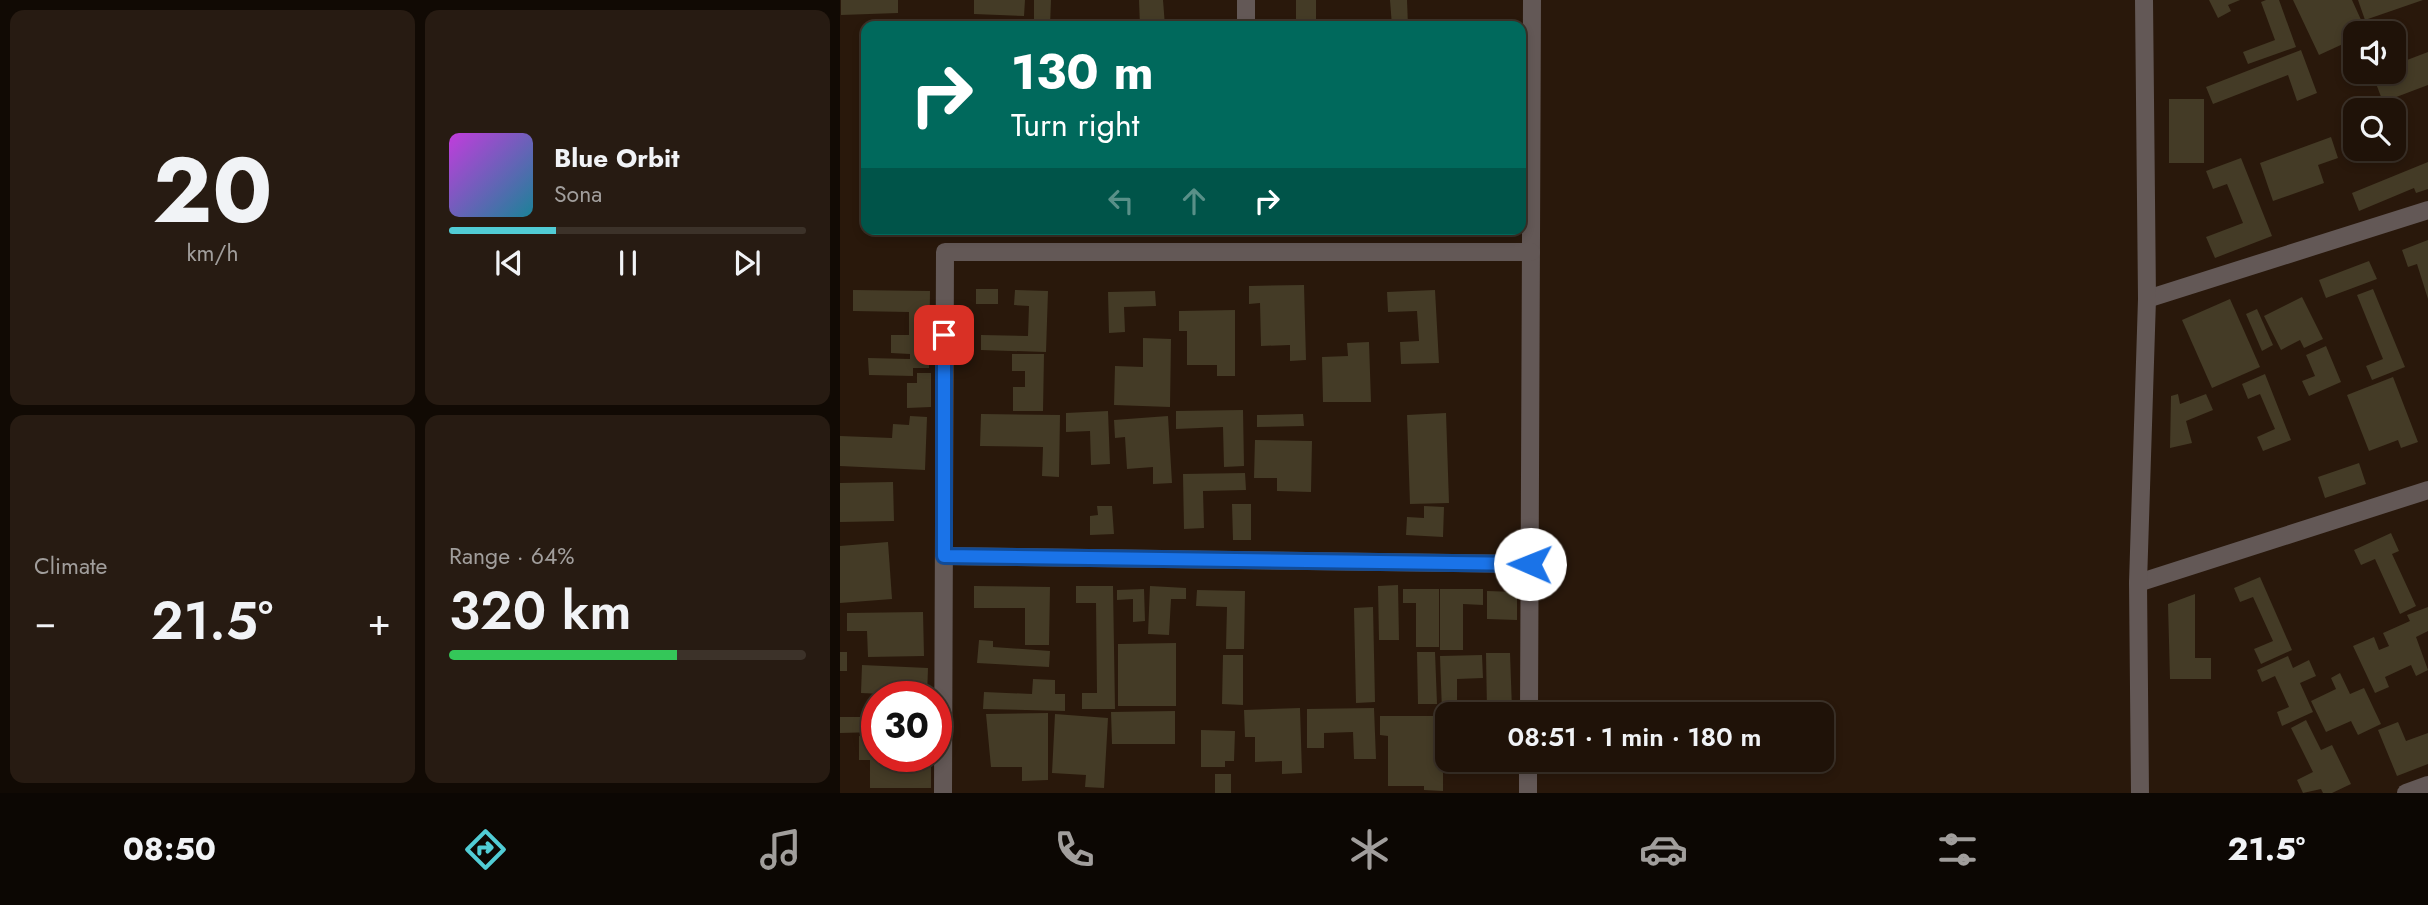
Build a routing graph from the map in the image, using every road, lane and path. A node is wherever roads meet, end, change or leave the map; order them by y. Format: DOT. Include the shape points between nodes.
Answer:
graph roads {
  1 [pos="1246,0"];
  2 [pos="1532,0"];
  3 [pos="2144,0"];
  4 [pos="1246,21"];
  5 [pos="1526,57"];
  6 [pos="2428,211"];
  7 [pos="1531,252"];
  8 [pos="2147,299"];
  9 [pos="2428,490"];
  10 [pos="944,556"];
  11 [pos="1530,564"];
  12 [pos="2138,583"];
  13 [pos="1529,702"];
  14 [pos="1528,772"];
  15 [pos="2428,785"];
  16 [pos="943,793"];
  17 [pos="1528,793"];
  18 [pos="2140,793"];
  19 [pos="2406,793"];
  1 -- 4 [label="street"];
  2 -- 5 [label="street"];
  3 -- 8 [label="street"];
  5 -- 7 [label="street"];
  6 -- 8 [label="street"];
  7 -- 10 [label="street" via="945,252"];
  7 -- 11 [label="street"];
  8 -- 12 [label="street"];
  9 -- 12 [label="street"];
  10 -- 11 [label="street"];
  10 -- 16 [label="street"];
  11 -- 13 [label="street"];
  12 -- 18 [label="street"];
  14 -- 17 [label="street"];
  15 -- 19 [label="street"];
}
